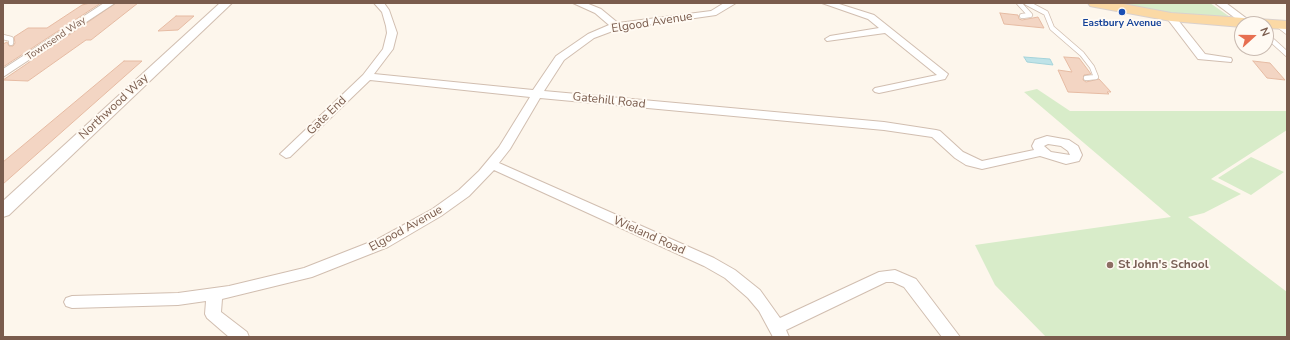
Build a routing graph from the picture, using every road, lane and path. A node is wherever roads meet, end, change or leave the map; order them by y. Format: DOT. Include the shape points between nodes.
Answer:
graph roads {
  1 [pos="110,3"];
  2 [pos="226,3"];
  3 [pos="379,3"];
  4 [pos="578,3"];
  5 [pos="731,3"];
  6 [pos="827,3"];
  7 [pos="1019,3"];
  8 [pos="1027,3"];
  9 [pos="1094,3"];
  10 [pos="1220,3"];
  11 [pos="1022,16"];
  12 [pos="1238,16"];
  13 [pos="1171,17"];
  14 [pos="1234,23"];
  15 [pos="616,26"];
  16 [pos="887,30"];
  17 [pos="3,37"];
  18 [pos="830,39"];
  19 [pos="1274,42"];
  20 [pos="11,43"];
  21 [pos="1287,54"];
  22 [pos="1227,60"];
  23 [pos="3,74"];
  24 [pos="367,77"];
  25 [pos="1086,78"];
  26 [pos="878,90"];
  27 [pos="538,93"];
  28 [pos="1042,152"];
  29 [pos="286,154"];
  30 [pos="493,164"];
  31 [pos="3,211"];
  32 [pos="214,295"];
  33 [pos="72,302"];
  34 [pos="779,332"];
  35 [pos="241,337"];
  36 [pos="952,337"];
  1 -- 23 [label="street, Townsend Way"];
  2 -- 31 [label="street, Northwood Way"];
  3 -- 24 [label="street" via="389,19 391,41"];
  4 -- 15 [label="street" via="598,11"];
  5 -- 15 [label="street, Elgood Avenue" via="713,12"];
  6 -- 16 [label="street" via="864,14"];
  7 -- 11 [label="lane" via="1030,16"];
  8 -- 25 [label="lane" via="1046,13 1052,28 1082,54 1096,77"];
  9 -- 13 [label="main road"];
  10 -- 12 [label="street"];
  13 -- 14 [label="main road"];
  13 -- 22 [label="street" via="1202,57"];
  15 -- 27 [label="street, Elgood Avenue" via="591,36 560,58"];
  16 -- 18 [label="street"];
  16 -- 26 [label="street" via="943,74 941,77"];
  17 -- 20 [label="lane" via="11,39"];
  19 -- 21 [label="lane"];
  24 -- 27 [label="street, Gatehill Road"];
  24 -- 29 [label="street, Gate End"];
  27 -- 28 [label="street, Gatehill Road" via="884,126 936,134 959,155 982,165"];
  27 -- 30 [label="street, Elgood Avenue"];
  30 -- 32 [label="street, Elgood Avenue" via="476,183 451,203 384,243 307,273"];
  30 -- 34 [label="street, Wieland Road" via="730,274 754,294 769,312"];
  32 -- 33 [label="street, Elgood Avenue" via="178,299"];
  32 -- 35 [label="street" via="214,314"];
  34 -- 36 [label="street" via="884,276 894,276 910,283"];
}
